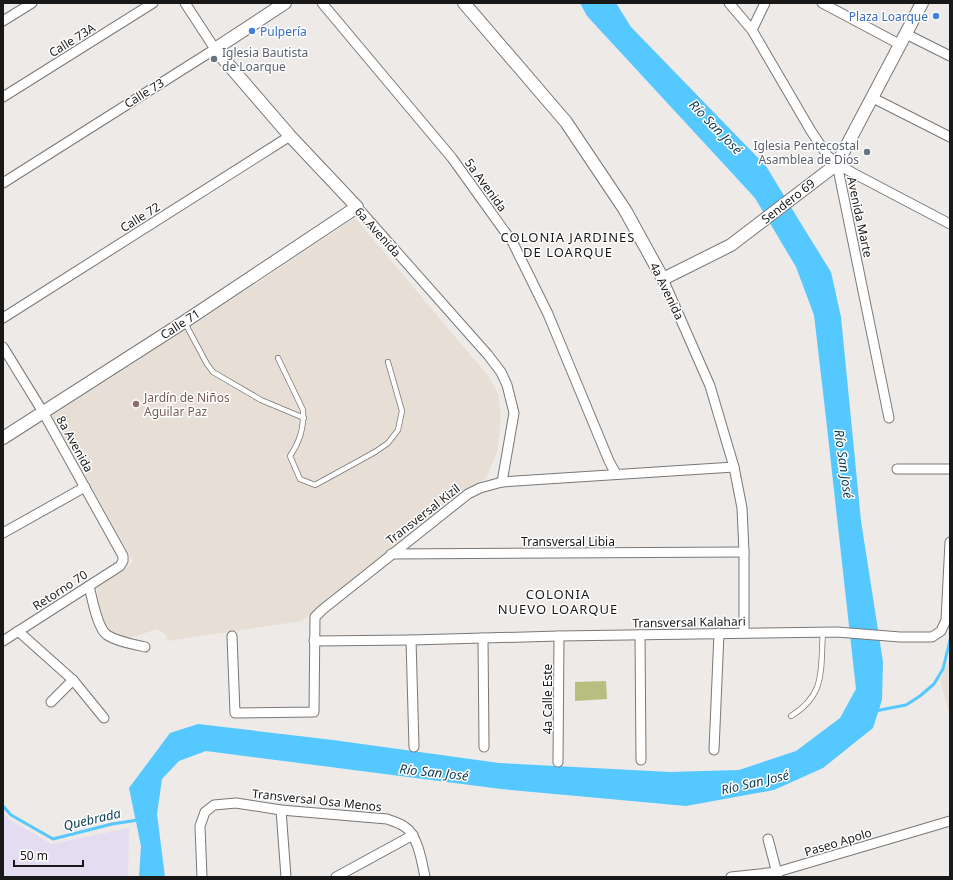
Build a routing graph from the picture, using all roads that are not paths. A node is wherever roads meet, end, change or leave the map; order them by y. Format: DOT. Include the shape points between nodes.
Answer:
graph roads {
  1 [pos="32,3"];
  2 [pos="153,3"];
  3 [pos="185,3"];
  4 [pos="285,3"];
  5 [pos="322,3"];
  6 [pos="464,3"];
  7 [pos="729,3"];
  8 [pos="765,3"];
  9 [pos="822,3"];
  10 [pos="922,3"];
  11 [pos="3,21"];
  12 [pos="752,30"];
  13 [pos="906,34"];
  14 [pos="900,45"];
  15 [pos="215,49"];
  16 [pos="950,56"];
  17 [pos="3,98"];
  18 [pos="873,98"];
  19 [pos="290,136"];
  20 [pos="950,137"];
  21 [pos="837,164"];
  22 [pos="3,183"];
  23 [pos="357,207"];
  24 [pos="950,224"];
  25 [pos="663,279"];
  26 [pos="3,318"];
  27 [pos="184,322"];
  28 [pos="3,346"];
  29 [pos="278,358"];
  30 [pos="388,362"];
  31 [pos="43,412"];
  32 [pos="304,418"];
  33 [pos="889,418"];
  34 [pos="3,438"];
  35 [pos="734,467"];
  36 [pos="897,469"];
  37 [pos="950,469"];
  38 [pos="616,474"];
  39 [pos="502,482"];
  40 [pos="85,487"];
  41 [pos="3,533"];
  42 [pos="950,542"];
  43 [pos="744,552"];
  44 [pos="391,554"];
  45 [pos="123,556"];
  46 [pos="89,586"];
  47 [pos="18,631"];
  48 [pos="823,632"];
  49 [pos="719,633"];
  50 [pos="744,633"];
  51 [pos="640,635"];
  52 [pos="232,636"];
  53 [pos="559,636"];
  54 [pos="482,638"];
  55 [pos="410,640"];
  56 [pos="3,641"];
  57 [pos="314,641"];
  58 [pos="145,648"];
  59 [pos="73,680"];
  60 [pos="51,702"];
  61 [pos="791,716"];
  62 [pos="104,718"];
  63 [pos="414,747"];
  64 [pos="484,747"];
  65 [pos="714,750"];
  66 [pos="641,760"];
  67 [pos="558,762"];
  68 [pos="281,810"];
  69 [pos="950,821"];
  70 [pos="413,835"];
  71 [pos="768,838"];
  72 [pos="777,875"];
  73 [pos="202,877"];
  74 [pos="286,877"];
  75 [pos="336,877"];
  76 [pos="425,877"];
  77 [pos="731,877"];
  1 -- 11 [label="street"];
  2 -- 17 [label="street, Calle 73A"];
  3 -- 15 [label="street, 6a Avenida"];
  4 -- 15 [label="street, Calle 73"];
  5 -- 38 [label="street, 5a Avenida" via="452,158 513,243 548,314"];
  6 -- 25 [label="street, 4a Avenida" via="566,122 625,210"];
  7 -- 12 [label="street, Avenida Marte"];
  8 -- 12 [label="street"];
  9 -- 14 [label="street"];
  10 -- 13 [label="street, Sendero 69"];
  12 -- 21 [label="street, Avenida Marte" via="811,131 827,155"];
  13 -- 14 [label="street, Sendero 69"];
  13 -- 16 [label="street"];
  14 -- 18 [label="street, Sendero 69"];
  15 -- 19 [label="street, 6a Avenida"];
  15 -- 22 [label="street, Calle 73"];
  18 -- 20 [label="street"];
  18 -- 21 [label="street, Sendero 69"];
  19 -- 23 [label="street, 6a Avenida"];
  19 -- 26 [label="street, Calle 72"];
  21 -- 24 [label="street"];
  21 -- 25 [label="street, Sendero 69" via="732,245"];
  21 -- 33 [label="street, Avenida Marte"];
  23 -- 27 [label="street, Calle 71"];
  23 -- 39 [label="street, 6a Avenida" via="501,372 508,386 514,413"];
  25 -- 35 [label="street, 4a Avenida" via="710,386"];
  27 -- 31 [label="street, Calle 71"];
  27 -- 32 [label="lane" via="213,372 261,400"];
  28 -- 31 [label="street, 8a Avenida"];
  29 -- 32 [label="lane" via="303,410"];
  30 -- 32 [label="lane" via="402,411 398,430 375,452 315,485 300,479 290,456 298,445"];
  31 -- 34 [label="street, Calle 71"];
  31 -- 40 [label="street, 8a Avenida"];
  35 -- 38 [label="street, Transversal Kizil"];
  35 -- 43 [label="street, 4a Avenida" via="742,508"];
  36 -- 37 [label="street"];
  38 -- 39 [label="street, Transversal Kizil"];
  39 -- 44 [label="street, Transversal Kizil" via="468,494"];
  40 -- 41 [label="street"];
  40 -- 45 [label="street, 8a Avenida"];
  42 -- 48 [label="street, Transversal Kalahari" via="946,620 941,631 932,637"];
  43 -- 44 [label="street, Transversal Libia"];
  43 -- 50 [label="street, 4a Avenida"];
  44 -- 57 [label="street, Transversal Kizil" via="315,617"];
  45 -- 46 [label="street, Retorno 70" via="120,566"];
  46 -- 47 [label="street, Retorno 70"];
  46 -- 58 [label="street" via="105,634"];
  47 -- 56 [label="street, Retorno 70"];
  47 -- 59 [label="street"];
  48 -- 50 [label="street, Transversal Kalahari"];
  48 -- 61 [label="lane" via="818,688 811,700"];
  49 -- 50 [label="street, Transversal Kalahari"];
  49 -- 51 [label="street, Transversal Kalahari"];
  49 -- 65 [label="street"];
  51 -- 53 [label="street, Transversal Kalahari"];
  51 -- 66 [label="street"];
  52 -- 57 [label="street, Transversal Kizil" via="235,713 314,712"];
  53 -- 54 [label="street, Transversal Kalahari"];
  53 -- 67 [label="street, 4a Calle Este"];
  54 -- 55 [label="street, Transversal Kalahari"];
  54 -- 64 [label="street"];
  55 -- 57 [label="street, Transversal Kalahari"];
  55 -- 63 [label="street"];
  59 -- 60 [label="street"];
  59 -- 62 [label="street"];
  68 -- 70 [label="street, Transversal Osa Menos" via="388,819 407,827"];
  68 -- 73 [label="street, Transversal Osa Menos" via="236,803 214,805 205,812 200,826"];
  68 -- 74 [label="street"];
  69 -- 72 [label="street, Paseo Apolo"];
  70 -- 75 [label="street"];
  70 -- 76 [label="street" via="420,852"];
  71 -- 72 [label="street"];
  72 -- 77 [label="street, Paseo Apolo"];
}
